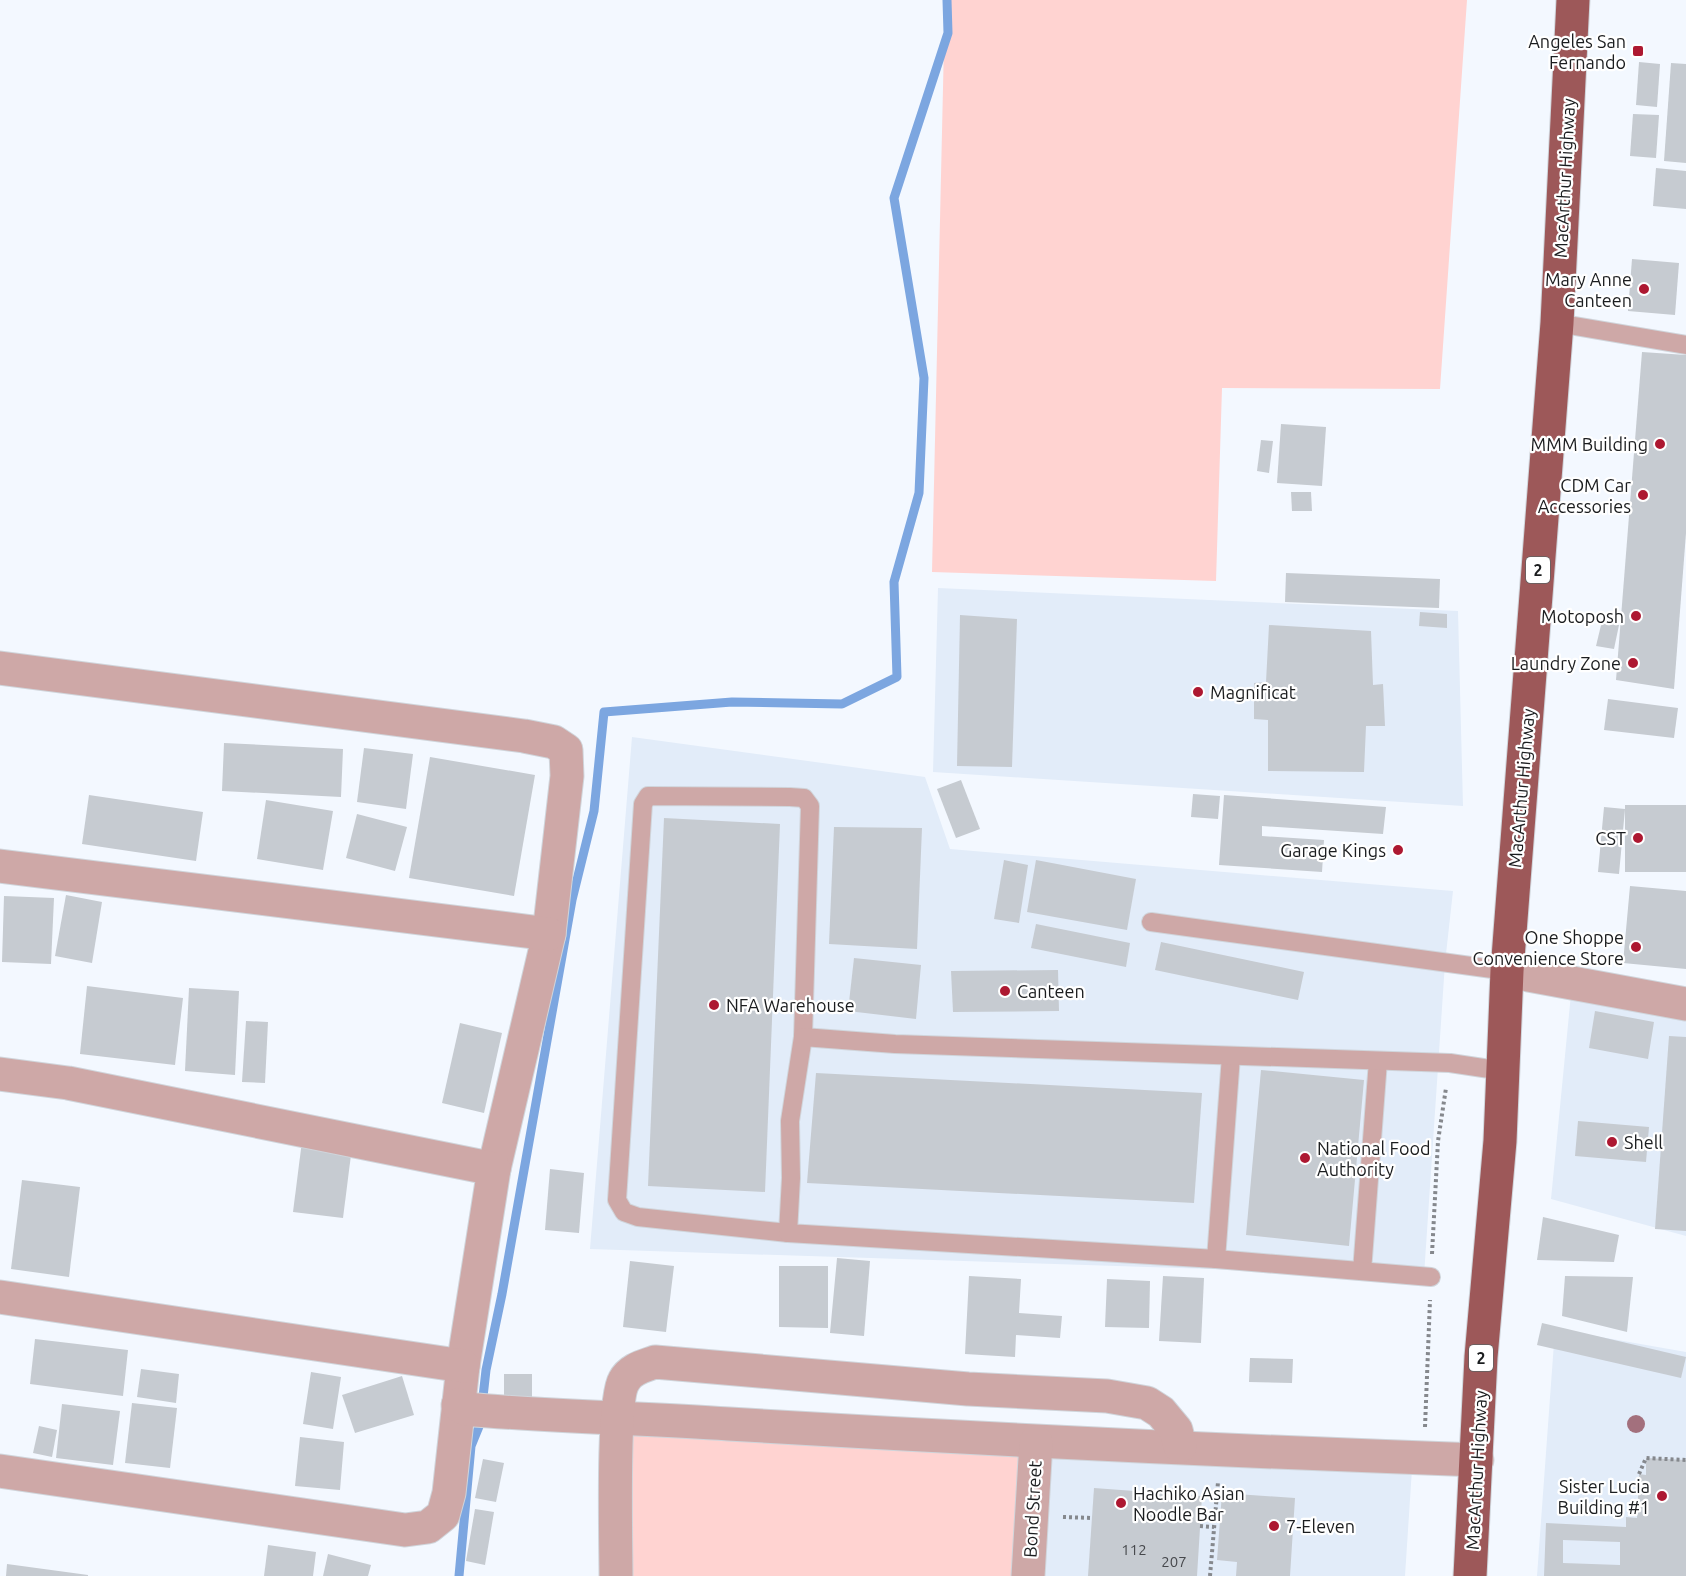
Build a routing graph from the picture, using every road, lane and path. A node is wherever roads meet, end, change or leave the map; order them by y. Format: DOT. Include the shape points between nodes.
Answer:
graph roads {
  1 [pos="1573,0"];
  2 [pos="1557,323"];
  3 [pos="1686,345"];
  4 [pos="0,668"];
  5 [pos="0,866"];
  6 [pos="1151,922"];
  7 [pos="549,934"];
  8 [pos="1507,971"];
  9 [pos="1686,1004"];
  10 [pos="803,1037"];
  11 [pos="1231,1056"];
  12 [pos="1378,1061"];
  13 [pos="1503,1071"];
  14 [pos="0,1074"];
  15 [pos="494,1169"];
  16 [pos="788,1233"];
  17 [pos="1216,1259"];
  18 [pos="1362,1271"];
  19 [pos="1431,1277"];
  20 [pos="0,1297"];
  21 [pos="463,1366"];
  22 [pos="462,1407"];
  23 [pos="618,1417"];
  24 [pos="1036,1442"];
  25 [pos="1180,1446"];
  26 [pos="1222,1448"];
  27 [pos="1477,1460"];
  28 [pos="1686,1460"];
  29 [pos="0,1471"];
  30 [pos="1639,1474"];
  31 [pos="1200,1526"];
  32 [pos="1214,1527"];
  33 [pos="616,1576"];
  34 [pos="1028,1576"];
  35 [pos="1210,1576"];
  36 [pos="1470,1576"];
  1 -- 2 [label="highway, MacArthur Highway / 2"];
  2 -- 3 [label="lane"];
  2 -- 8 [label="highway, MacArthur Highway / 2"];
  4 -- 7 [label="street" via="554,742 566,750 567,776"];
  5 -- 7 [label="street"];
  6 -- 8 [label="lane"];
  7 -- 15 [label="street"];
  8 -- 9 [label="street"];
  8 -- 13 [label="highway, MacArthur Highway / 2"];
  10 -- 11 [label="lane"];
  10 -- 16 [label="lane" via="790,1121 792,1178"];
  10 -- 16 [label="lane" via="810,806 804,798 790,797 648,796 643,804 617,1200 624,1212 638,1218"];
  11 -- 12 [label="lane"];
  11 -- 17 [label="lane"];
  12 -- 13 [label="lane" via="1450,1063"];
  12 -- 18 [label="lane"];
  13 -- 27 [label="highway, MacArthur Highway / 2"];
  14 -- 15 [label="street" via="68,1083"];
  15 -- 21 [label="street"];
  16 -- 17 [label="lane"];
  17 -- 18 [label="lane"];
  18 -- 19 [label="lane"];
  20 -- 21 [label="street"];
  21 -- 22 [label="street"];
  22 -- 23 [label="street"];
  22 -- 29 [label="street" via="443,1515 428,1527 405,1530"];
  23 -- 24 [label="street"];
  23 -- 25 [label="street" via="623,1381 636,1369 655,1362 968,1389 1107,1396 1147,1403 1161,1412 1176,1430"];
  23 -- 33 [label="street"];
  24 -- 25 [label="street"];
  24 -- 34 [label="street, Bond Street"];
  25 -- 26 [label="street"];
  26 -- 27 [label="street"];
  26 -- 32 [label="path"];
  27 -- 36 [label="highway, MacArthur Highway / 2"];
  28 -- 30 [label="path" via="1646,1458"];
  31 -- 32 [label="path"];
  32 -- 35 [label="path"];
}
